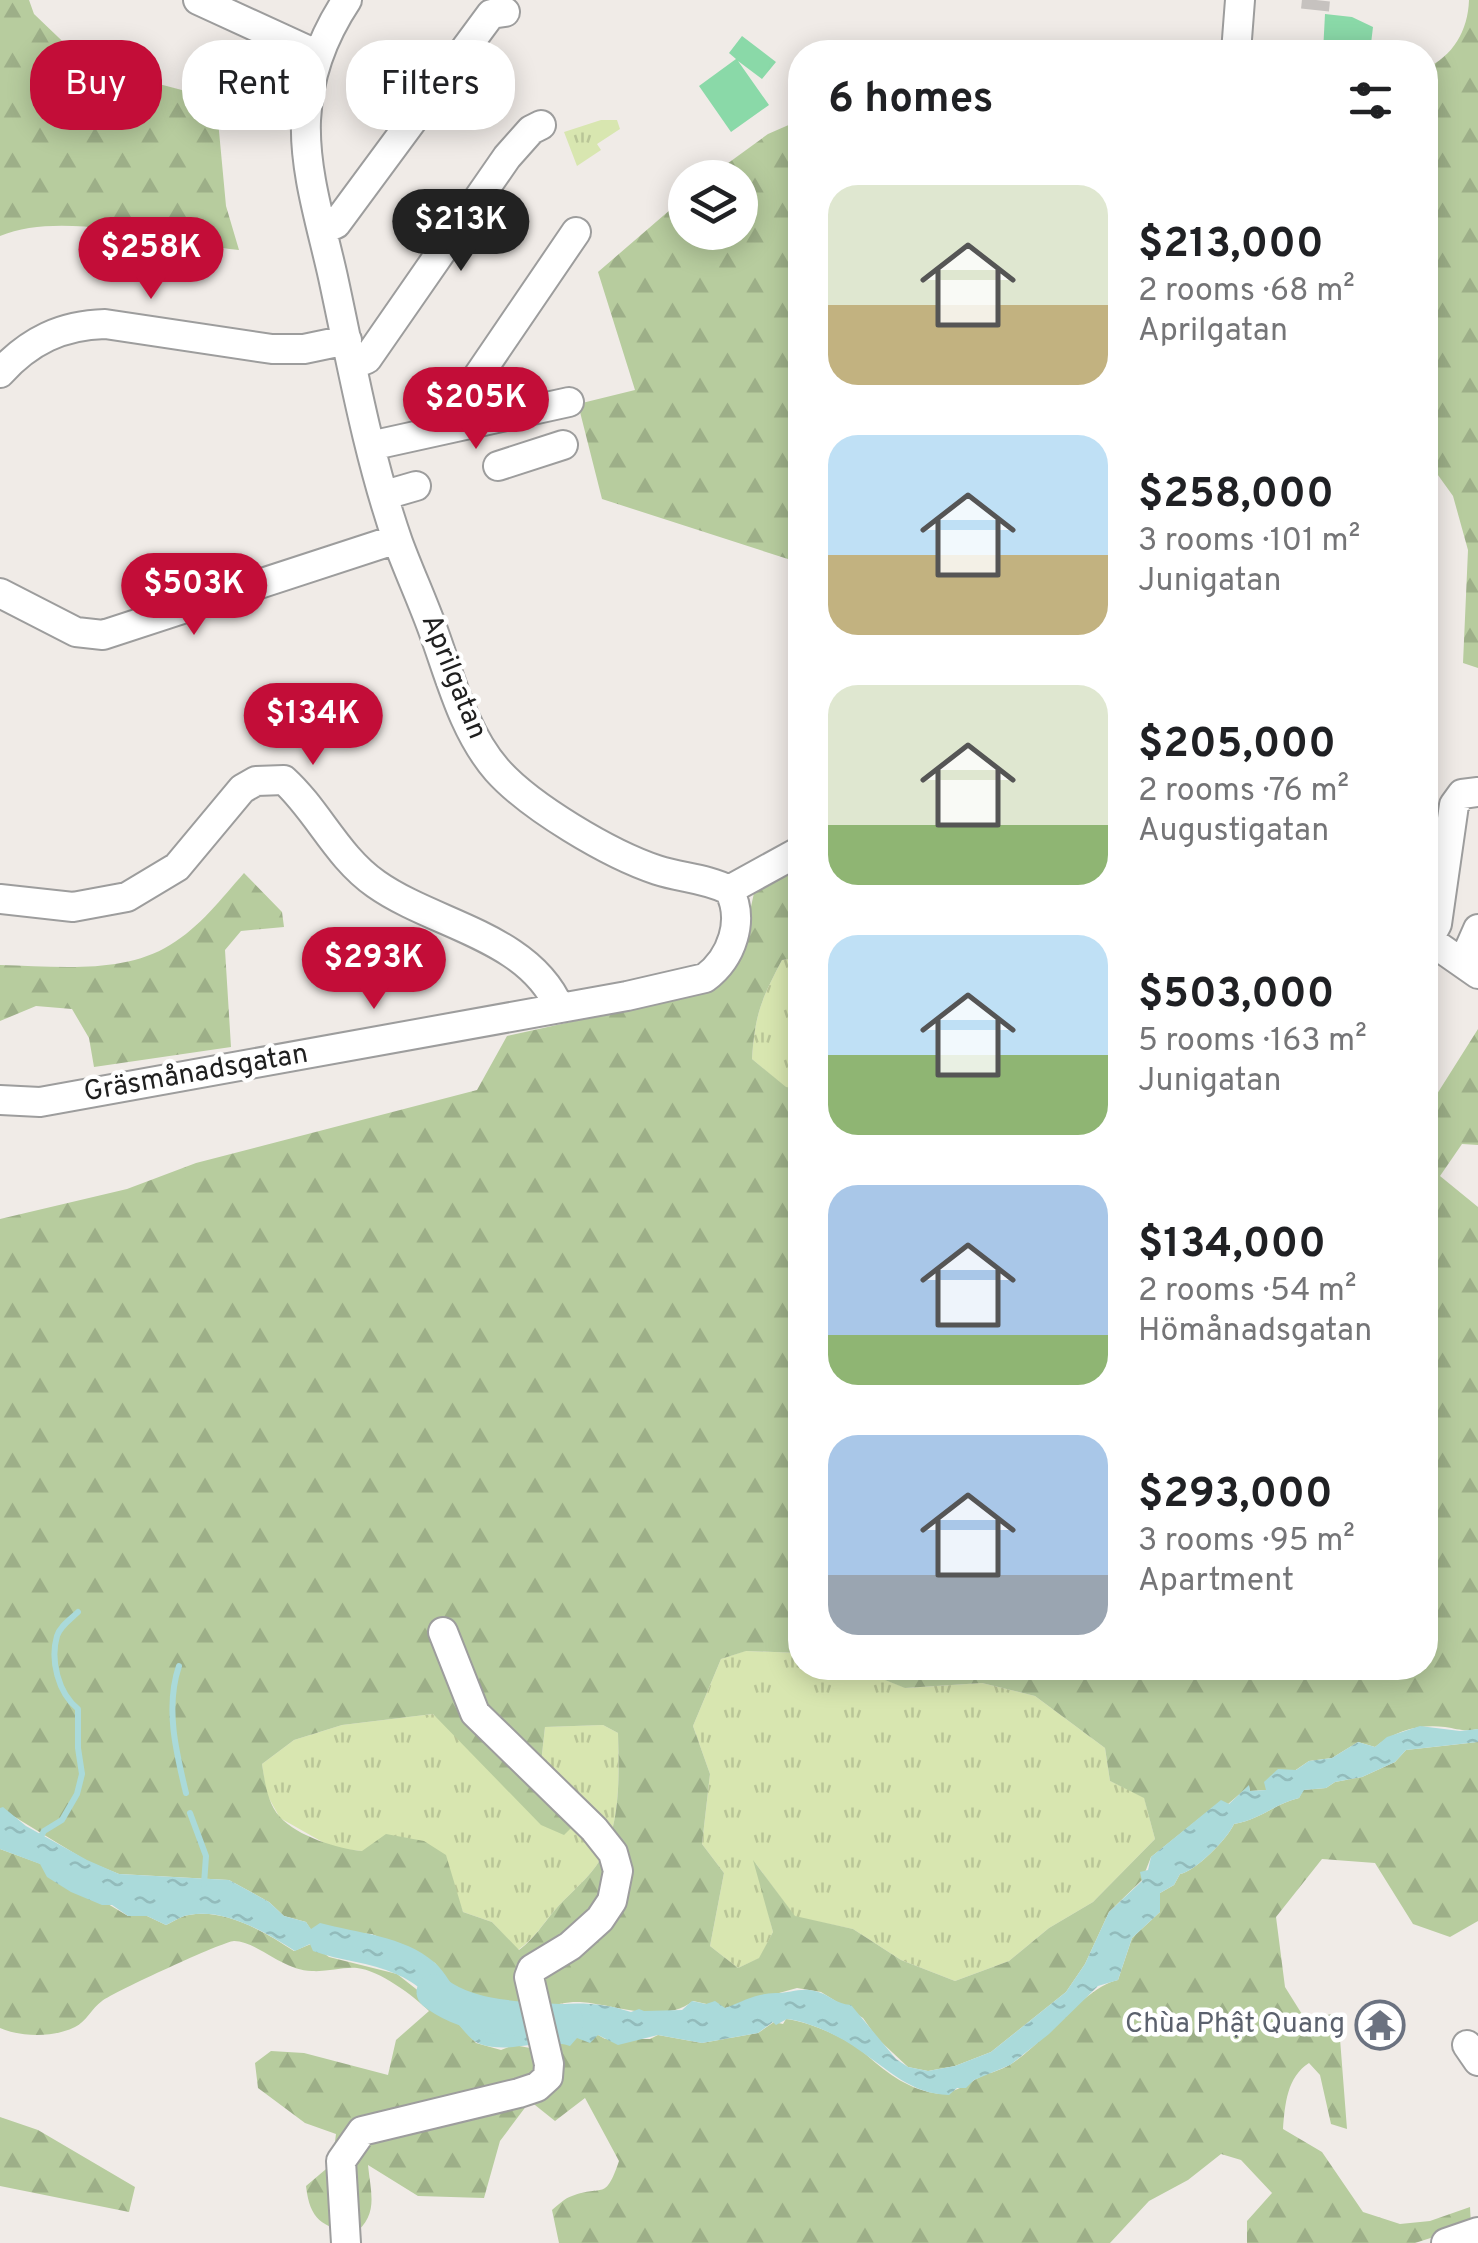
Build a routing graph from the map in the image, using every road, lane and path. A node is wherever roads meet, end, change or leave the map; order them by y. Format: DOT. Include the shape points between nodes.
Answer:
graph roads {
  1 [pos="198,0"];
  2 [pos="347,0"];
  3 [pos="1240,0"];
  4 [pos="504,12"];
  5 [pos="285,40"];
  6 [pos="326,40"];
  7 [pos="1237,40"];
  8 [pos="541,125"];
  9 [pos="307,130"];
  10 [pos="322,228"];
  11 [pos="576,232"];
  12 [pos="349,352"];
  13 [pos="0,373"];
  14 [pos="569,402"];
  15 [pos="511,416"];
  16 [pos="448,428"];
  17 [pos="563,445"];
  18 [pos="370,446"];
  19 [pos="416,486"];
  20 [pos="384,494"];
  21 [pos="397,539"];
  22 [pos="0,593"];
  23 [pos="1478,792"];
  24 [pos="788,858"];
  25 [pos="729,890"];
  26 [pos="0,899"];
  27 [pos="1438,917"];
  28 [pos="1478,929"];
  29 [pos="1438,946"];
  30 [pos="1471,969"];
  31 [pos="559,1007"];
  32 [pos="0,1100"];
  33 [pos="444,1632"];
  34 [pos="1478,2232"];
  35 [pos="346,2243"];
  36 [pos="1446,2243"];
  1 -- 5 [label="street"];
  2 -- 6 [label="street, Aprilgatan"];
  3 -- 7 [label="street"];
  4 -- 10 [label="street" via="491,14 336,224"];
  8 -- 12 [label="street" via="507,157 367,359"];
  9 -- 10 [label="street, Aprilgatan"];
  10 -- 12 [label="street, Aprilgatan"];
  11 -- 16 [label="street"];
  12 -- 13 [label="street" via="89,325 32,343"];
  12 -- 18 [label="street, Aprilgatan"];
  14 -- 15 [label="street"];
  15 -- 16 [label="street"];
  15 -- 17 [label="street" via="510,462"];
  16 -- 18 [label="street"];
  18 -- 20 [label="street, Aprilgatan"];
  19 -- 20 [label="street"];
  20 -- 21 [label="street, Aprilgatan"];
  21 -- 22 [label="street" via="104,635 76,632"];
  21 -- 25 [label="street, Aprilgatan" via="464,717 501,774 520,793 615,851"];
  23 -- 27 [label="street" via="1462,794 1454,805"];
  24 -- 25 [label="street"];
  25 -- 31 [label="street, Gräsmånadsgatan" via="737,910 732,944 705,978"];
  26 -- 31 [label="street" via="73,907 127,897 177,868 242,789 284,780 378,886 512,954 538,974"];
  28 -- 30 [label="street"];
  29 -- 30 [label="street"];
  31 -- 32 [label="street, Gräsmånadsgatan" via="40,1102"];
  33 -- 35 [label="street" via="475,1713 594,1829 618,1871 600,1919 532,1969 529,1986 548,2077 537,2088 362,2131 341,2161"];
  34 -- 36 [label="street"];
}
